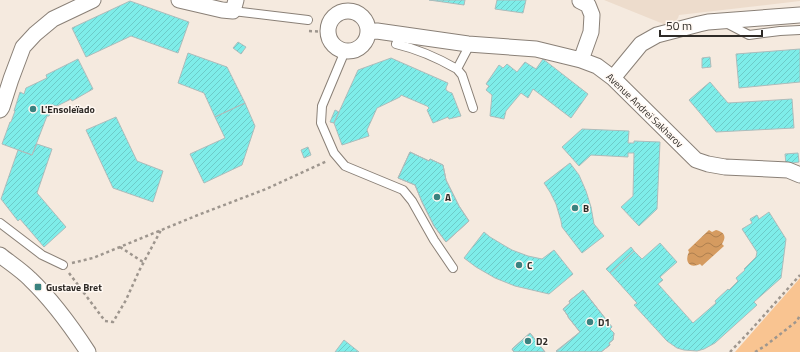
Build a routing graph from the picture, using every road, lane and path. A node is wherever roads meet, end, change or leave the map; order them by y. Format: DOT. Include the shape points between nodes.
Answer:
graph roads {
  1 [pos="93,0"];
  2 [pos="179,0"];
  3 [pos="578,0"];
  4 [pos="234,5"];
  5 [pos="800,15"];
  6 [pos="308,20"];
  7 [pos="723,22"];
  8 [pos="800,30"];
  9 [pos="368,32"];
  10 [pos="396,44"];
  11 [pos="468,44"];
  12 [pos="346,51"];
  13 [pos="581,60"];
  14 [pos="457,69"];
  15 [pos="613,78"];
  16 [pos="473,108"];
  17 [pos="0,110"];
  18 [pos="337,157"];
  19 [pos="800,175"];
  20 [pos="0,223"];
  21 [pos="161,230"];
  22 [pos="119,247"];
  23 [pos="0,255"];
  24 [pos="143,262"];
  25 [pos="63,265"];
  26 [pos="453,268"];
  27 [pos="800,275"];
  28 [pos="800,315"];
  29 [pos="88,352"];
  30 [pos="730,352"];
  31 [pos="755,352"];
  1 -- 17 [label="street" via="53,19 23,48"];
  2 -- 4 [label="street" via="215,8"];
  3 -- 13 [label="street" via="588,5 592,15 591,32"];
  4 -- 6 [label="lane"];
  5 -- 7 [label="street"];
  7 -- 8 [label="lane" via="749,35"];
  7 -- 15 [label="street" via="699,24 657,35 641,44"];
  9 -- 11 [label="street, Avenue Andreï Sakharov" via="377,31"];
  9 -- 12 [label="street" via="361,46"];
  9 -- 12 [label="street" via="366,23 357,14 344,12 335,16 328,32 337,48"];
  10 -- 14 [label="lane" via="408,46"];
  11 -- 13 [label="street, Avenue Andreï Sakharov" via="536,49"];
  11 -- 14 [label="lane"];
  12 -- 18 [label="lane" via="322,106 320,123"];
  13 -- 15 [label="street, Avenue Andreï Sakharov" via="597,66"];
  14 -- 16 [label="lane" via="462,75"];
  15 -- 19 [label="street, Avenue Andreï Sakharov" via="696,160 724,166 788,170"];
  18 -- 21 [label="path" via="266,190"];
  18 -- 26 [label="lane" via="345,166 403,190"];
  20 -- 25 [label="lane" via="42,255"];
  21 -- 22 [label="path"];
  21 -- 24 [label="path"];
  22 -- 24 [label="path"];
  22 -- 25 [label="path" via="93,258"];
  23 -- 29 [label="street" via="38,287 62,313"];
  24 -- 25 [label="path" via="113,322 105,321"];
  27 -- 30 [label="path"];
  28 -- 31 [label="path" via="797,321"];
}
